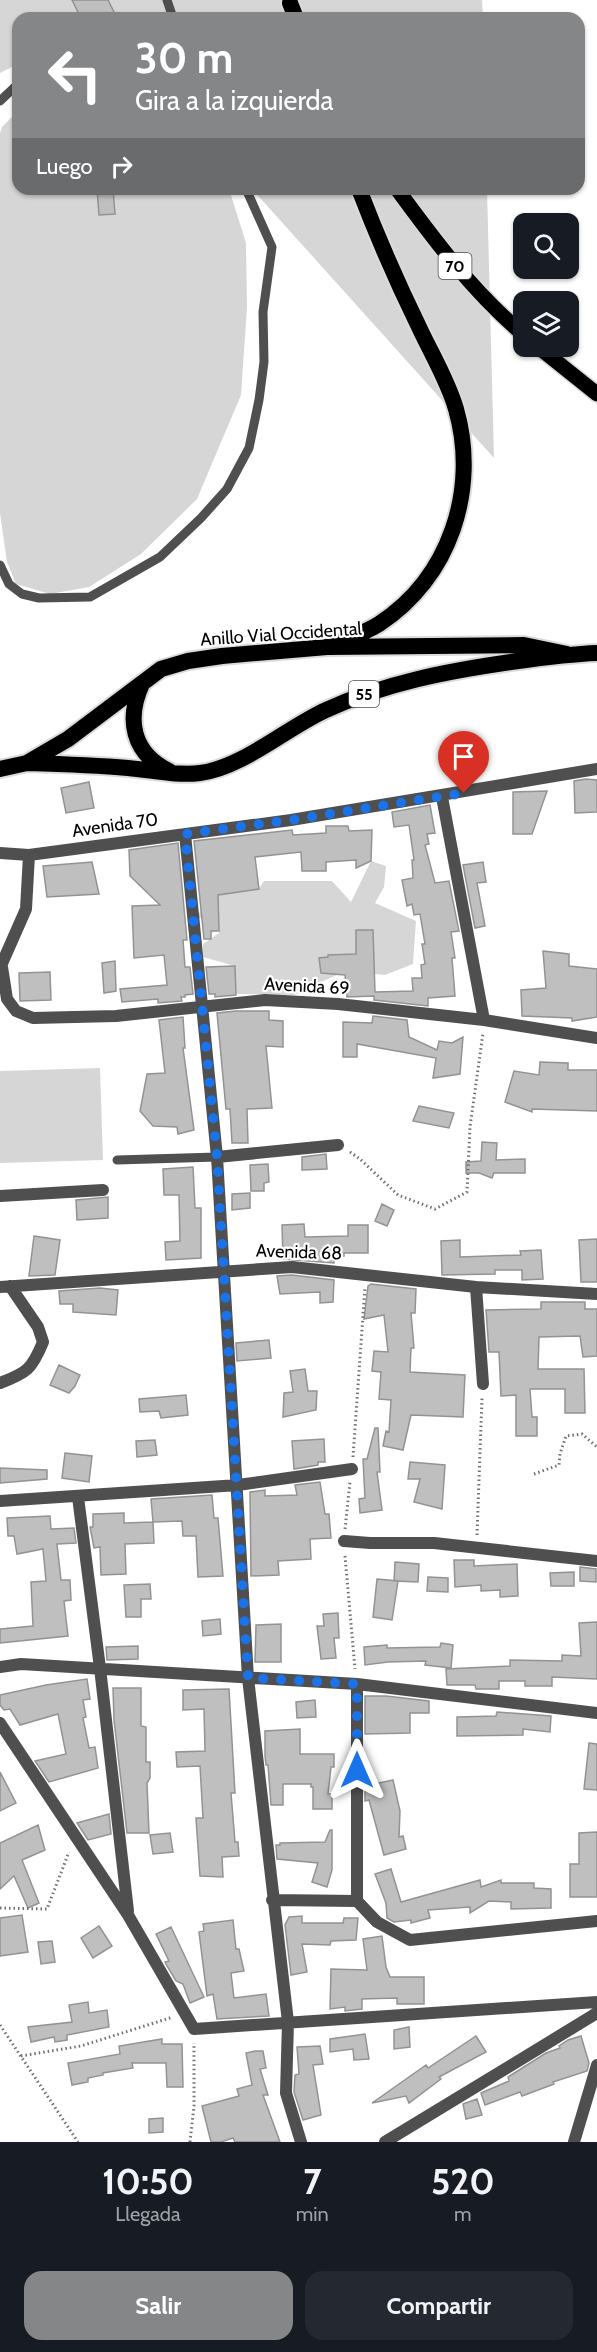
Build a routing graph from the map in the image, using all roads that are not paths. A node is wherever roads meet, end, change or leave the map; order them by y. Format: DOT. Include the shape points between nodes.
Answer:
graph roads {
  1 [pos="12,90"];
  2 [pos="0,101"];
  3 [pos="249,195"];
  4 [pos="362,195"];
  5 [pos="401,195"];
  6 [pos="513,326"];
  7 [pos="551,357"];
  8 [pos="597,394"];
  9 [pos="0,566"];
  10 [pos="327,647"];
  11 [pos="597,653"];
  12 [pos="567,654"];
  13 [pos="142,682"];
  14 [pos="27,763"];
  15 [pos="0,769"];
  16 [pos="597,769"];
  17 [pos="175,774"];
  18 [pos="442,796"];
  19 [pos="185,834"];
  20 [pos="0,853"];
  21 [pos="29,855"];
  22 [pos="1,968"];
  23 [pos="203,1007"];
  24 [pos="484,1020"];
  25 [pos="597,1038"];
  26 [pos="338,1145"];
  27 [pos="217,1157"];
  28 [pos="117,1160"];
  29 [pos="103,1190"];
  30 [pos="0,1196"];
  31 [pos="222,1270"];
  32 [pos="5,1286"];
  33 [pos="476,1287"];
  34 [pos="597,1294"];
  35 [pos="0,1383"];
  36 [pos="483,1384"];
  37 [pos="352,1469"];
  38 [pos="238,1485"];
  39 [pos="78,1497"];
  40 [pos="0,1501"];
  41 [pos="344,1541"];
  42 [pos="597,1562"];
  43 [pos="0,1667"];
  44 [pos="100,1668"];
  45 [pos="248,1678"];
  46 [pos="357,1684"];
  47 [pos="597,1713"];
  48 [pos="0,1723"];
  49 [pos="272,1900"];
  50 [pos="357,1901"];
  51 [pos="128,1915"];
  52 [pos="597,1921"];
  53 [pos="597,2002"];
  54 [pos="597,2013"];
  55 [pos="288,2022"];
  56 [pos="597,2065"];
  57 [pos="301,2142"];
  58 [pos="385,2142"];
  59 [pos="574,2142"];
  1 -- 2 [label="lane"];
  3 -- 9 [label="lane" via="272,247 263,312 264,362 249,448 227,489 160,557 90,597 39,598 22,594 9,584"];
  4 -- 10 [label="highway" via="456,408 465,453 463,493 445,550 411,598 378,625"];
  5 -- 6 [label="main road, 70" via="448,258"];
  7 -- 8 [label="main road"];
  10 -- 12 [label="highway, Anillo Vial Occidental / 55" via="524,645"];
  10 -- 13 [label="highway, Anillo Vial Occidental / 55" via="188,661 161,669"];
  11 -- 12 [label="highway, Anillo Vial Occidental / 55"];
  12 -- 17 [label="highway, Anillo Vial Occidental / 55" via="404,682 325,710 218,768"];
  13 -- 14 [label="highway, Anillo Vial Occidental / 55" via="68,739"];
  13 -- 17 [label="highway" via="135,699 136,736 145,753"];
  14 -- 15 [label="highway, Anillo Vial Occidental / 55"];
  14 -- 17 [label="highway, Anillo Vial Occidental / 55"];
  16 -- 18 [label="street, Avenida 70"];
  18 -- 19 [label="street, Avenida 70"];
  18 -- 24 [label="street"];
  19 -- 21 [label="street, Avenida 70"];
  19 -- 23 [label="street"];
  20 -- 21 [label="street, Avenida 70"];
  21 -- 22 [label="street" via="26,909"];
  22 -- 23 [label="street, Avenida 69" via="7,999 16,1011 33,1018 116,1016"];
  23 -- 24 [label="street, Avenida 69" via="265,1000"];
  23 -- 27 [label="street"];
  24 -- 25 [label="street, Avenida 69"];
  26 -- 27 [label="street"];
  27 -- 28 [label="lane"];
  27 -- 31 [label="street"];
  29 -- 30 [label="street"];
  31 -- 32 [label="street, Avenida 68"];
  31 -- 33 [label="street, Avenida 68" via="292,1267"];
  31 -- 38 [label="street"];
  32 -- 35 [label="street" via="38,1327 43,1342 34,1364"];
  33 -- 34 [label="street, Avenida 68"];
  33 -- 36 [label="street"];
  37 -- 38 [label="street"];
  38 -- 39 [label="street"];
  38 -- 45 [label="street"];
  39 -- 40 [label="street"];
  39 -- 44 [label="street"];
  41 -- 42 [label="street" via="434,1542"];
  43 -- 44 [label="street" via="21,1664"];
  44 -- 45 [label="street"];
  44 -- 51 [label="street"];
  45 -- 46 [label="street"];
  45 -- 49 [label="street"];
  46 -- 47 [label="street"];
  46 -- 50 [label="street"];
  48 -- 51 [label="street"];
  49 -- 50 [label="street"];
  49 -- 55 [label="street"];
  50 -- 52 [label="street" via="377,1922 410,1940"];
  51 -- 55 [label="street" via="194,2030"];
  53 -- 55 [label="street"];
  54 -- 58 [label="street"];
  55 -- 57 [label="street" via="286,2093"];
  56 -- 59 [label="street"];
}
